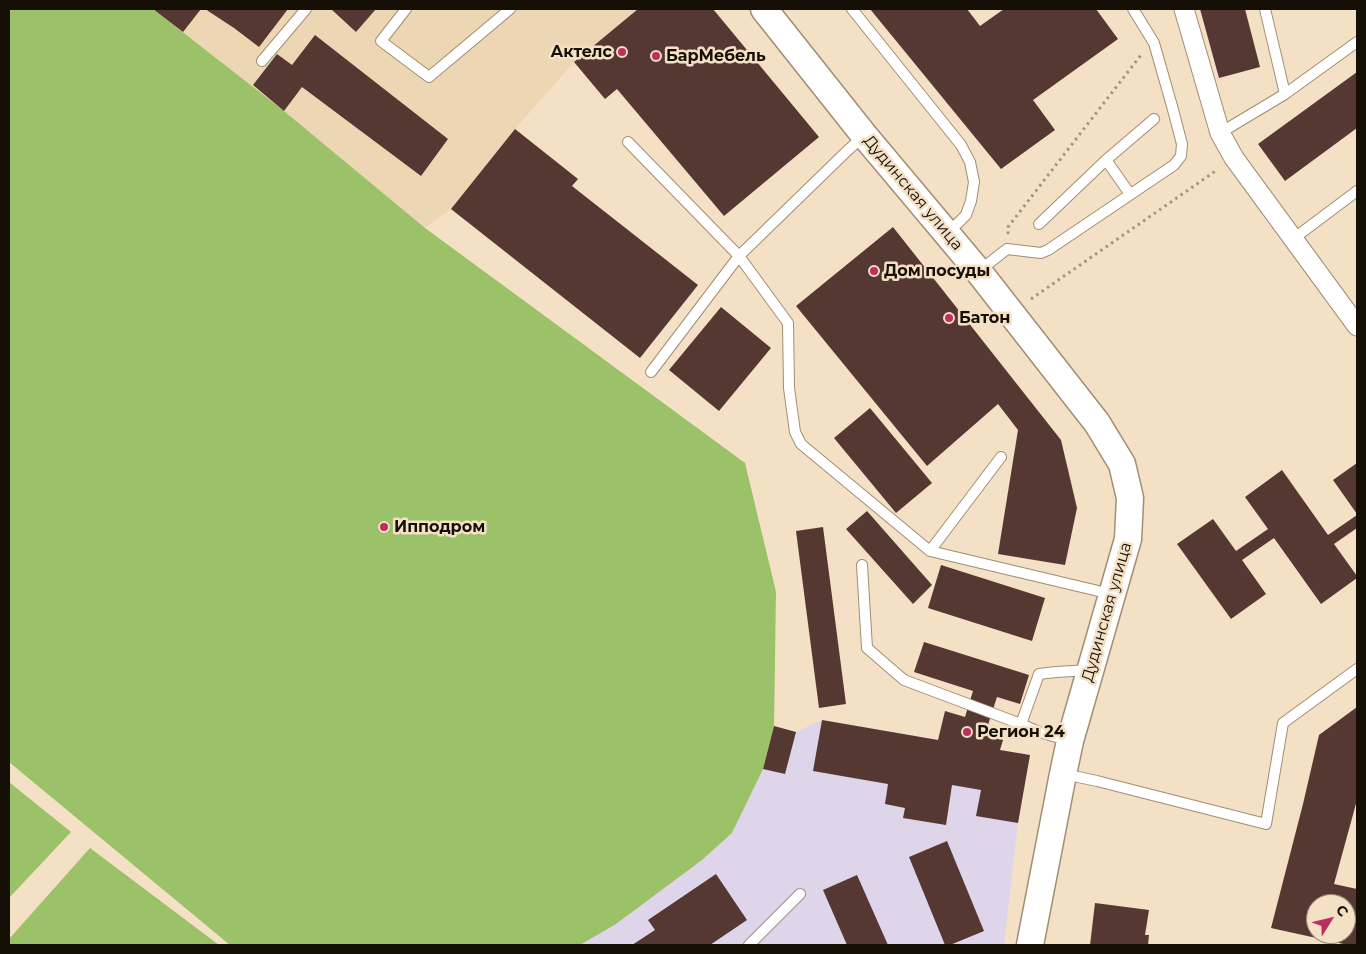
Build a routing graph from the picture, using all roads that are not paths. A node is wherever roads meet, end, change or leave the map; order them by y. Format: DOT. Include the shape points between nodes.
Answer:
graph roads {
  1 [pos="306,9"];
  2 [pos="406,9"];
  3 [pos="510,9"];
  4 [pos="764,9"];
  5 [pos="852,9"];
  6 [pos="1133,9"];
  7 [pos="1184,9"];
  8 [pos="1265,9"];
  9 [pos="1357,42"];
  10 [pos="262,61"];
  11 [pos="1285,94"];
  12 [pos="1154,119"];
  13 [pos="1220,133"];
  14 [pos="864,136"];
  15 [pos="628,142"];
  16 [pos="1106,160"];
  17 [pos="1357,191"];
  18 [pos="1130,194"];
  19 [pos="1039,224"];
  20 [pos="946,232"];
  21 [pos="1293,239"];
  22 [pos="739,256"];
  23 [pos="979,272"];
  24 [pos="1357,326"];
  25 [pos="651,372"];
  26 [pos="1001,457"];
  27 [pos="930,551"];
  28 [pos="862,565"];
  29 [pos="1112,594"];
  30 [pos="1357,669"];
  31 [pos="1091,670"];
  32 [pos="1021,724"];
  33 [pos="1070,742"];
  34 [pos="1063,774"];
  35 [pos="800,894"];
  36 [pos="749,945"];
  37 [pos="1030,945"];
  1 -- 10 [label="lane"];
  2 -- 3 [label="lane" via="382,41 429,77"];
  4 -- 14 [label="street, Дудинская улица"];
  5 -- 20 [label="lane" via="961,144 970,162 974,182 971,201 966,215"];
  6 -- 18 [label="lane" via="1154,43 1182,144 1180,156 1174,164"];
  7 -- 13 [label="street"];
  8 -- 11 [label="lane"];
  9 -- 11 [label="lane"];
  11 -- 13 [label="lane"];
  12 -- 16 [label="lane"];
  13 -- 21 [label="street" via="1234,158"];
  14 -- 20 [label="street, Дудинская улица"];
  14 -- 22 [label="lane"];
  15 -- 22 [label="lane"];
  16 -- 18 [label="lane"];
  16 -- 19 [label="lane"];
  17 -- 21 [label="lane"];
  18 -- 23 [label="lane" via="1048,250 1041,253 1007,249"];
  20 -- 23 [label="street, Дудинская улица"];
  21 -- 24 [label="street"];
  22 -- 25 [label="lane"];
  22 -- 27 [label="lane" via="788,323 789,388 795,432 802,444"];
  23 -- 29 [label="street, Дудинская улица" via="1097,423 1122,464 1130,498 1128,539"];
  26 -- 27 [label="lane"];
  27 -- 29 [label="lane"];
  28 -- 32 [label="lane" via="867,648 904,680"];
  29 -- 31 [label="street, Дудинская улица"];
  30 -- 34 [label="lane" via="1283,723 1266,824"];
  31 -- 32 [label="lane" via="1039,674"];
  31 -- 33 [label="street, Дудинская улица"];
  32 -- 33 [label="lane"];
  33 -- 34 [label="street, Дудинская улица"];
  34 -- 37 [label="street, Дудинская улица"];
  35 -- 36 [label="lane"];
}
